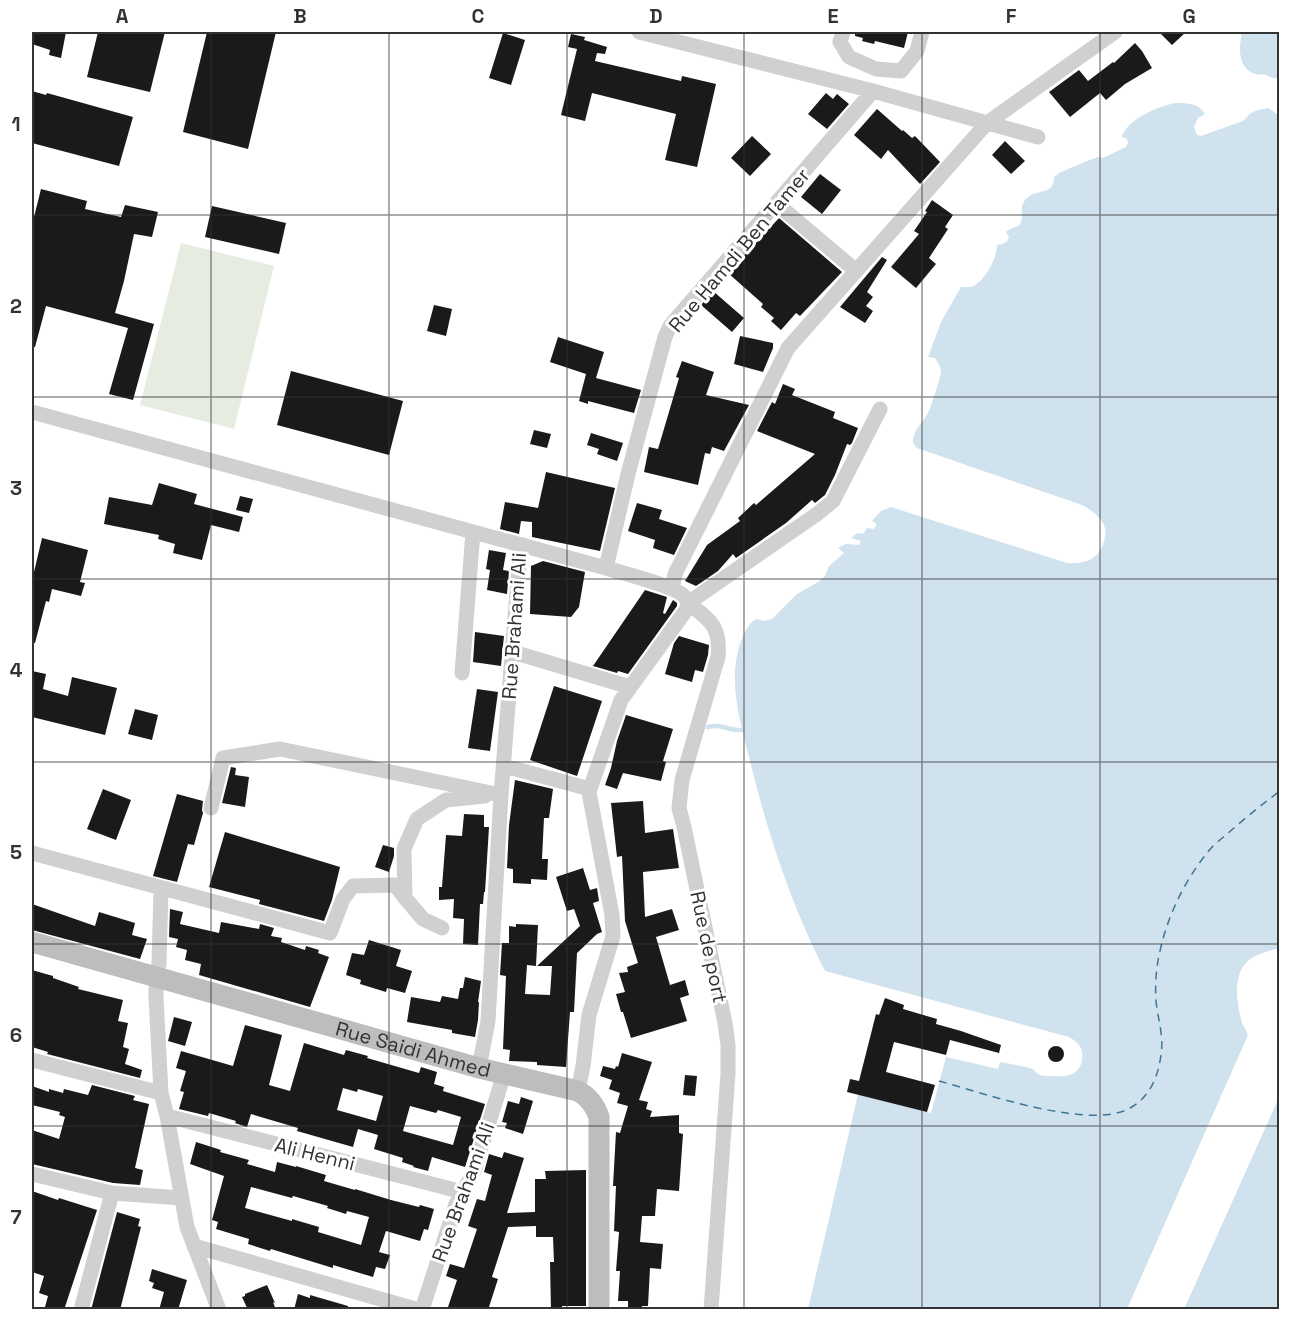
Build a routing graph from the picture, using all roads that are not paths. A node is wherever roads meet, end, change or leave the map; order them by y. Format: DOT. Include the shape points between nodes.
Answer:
graph roads {
  1 [pos="639,32"];
  2 [pos="843,32"];
  3 [pos="922,32"];
  4 [pos="1115,32"];
  5 [pos="873,91"];
  6 [pos="987,123"];
  7 [pos="1038,137"];
  8 [pos="777,204"];
  9 [pos="855,270"];
  10 [pos="880,410"];
  11 [pos="32,411"];
  12 [pos="473,532"];
  13 [pos="523,545"];
  14 [pos="606,568"];
  15 [pos="672,589"];
  16 [pos="688,603"];
  17 [pos="513,652"];
  18 [pos="462,673"];
  19 [pos="630,687"];
  20 [pos="504,766"];
  21 [pos="590,789"];
  22 [pos="501,795"];
  23 [pos="211,808"];
  24 [pos="32,853"];
  25 [pos="161,888"];
  26 [pos="405,898"];
  27 [pos="442,928"];
  28 [pos="32,942"];
  29 [pos="156,977"];
  30 [pos="32,1060"];
  31 [pos="479,1068"];
  32 [pos="504,1074"];
  33 [pos="578,1091"];
  34 [pos="161,1093"];
  35 [pos="167,1116"];
  36 [pos="32,1174"];
  37 [pos="463,1192"];
  38 [pos="112,1193"];
  39 [pos="182,1198"];
  40 [pos="194,1246"];
  41 [pos="81,1310"];
  42 [pos="219,1310"];
  43 [pos="420,1310"];
  44 [pos="599,1310"];
  45 [pos="711,1310"];
  1 -- 5 [label="street"];
  2 -- 3 [label="street" via="840,42 849,57 876,69 901,71 917,51"];
  4 -- 6 [label="street"];
  5 -- 6 [label="street"];
  5 -- 8 [label="street, Rue Hamdi Ben Tamer"];
  6 -- 7 [label="street"];
  6 -- 9 [label="street"];
  8 -- 9 [label="street"];
  8 -- 14 [label="street, Rue Hamdi Ben Tamer" via="670,326"];
  9 -- 15 [label="street" via="788,348 675,574"];
  10 -- 16 [label="street" via="834,501"];
  11 -- 12 [label="street, Rue Brahami Ali"];
  12 -- 13 [label="street, Rue Brahami Ali"];
  12 -- 18 [label="street"];
  13 -- 14 [label="street"];
  13 -- 17 [label="street, Rue Brahami Ali"];
  14 -- 15 [label="street"];
  15 -- 16 [label="street, Rue de port" via="683,594"];
  16 -- 19 [label="street"];
  16 -- 45 [label="street, Rue de port" via="710,619 719,647 682,780 679,808 728,1045"];
  17 -- 19 [label="street"];
  17 -- 20 [label="street, Rue Brahami Ali"];
  19 -- 21 [label="street" via="621,700"];
  20 -- 21 [label="street"];
  20 -- 22 [label="street, Rue Brahami Ali"];
  21 -- 33 [label="street" via="613,936 590,1015"];
  22 -- 23 [label="street" via="280,749 223,758"];
  22 -- 26 [label="street" via="446,800 417,819 404,849"];
  22 -- 31 [label="street, Rue Brahami Ali" via="488,1022"];
  24 -- 25 [label="street"];
  25 -- 26 [label="street" via="330,933 343,899 353,886 395,885"];
  25 -- 29 [label="street"];
  26 -- 27 [label="street" via="423,920"];
  28 -- 29 [label="street, Rue Saidi Ahmed"];
  29 -- 31 [label="street, Rue Saidi Ahmed"];
  29 -- 34 [label="street"];
  30 -- 34 [label="street"];
  31 -- 32 [label="street, Rue Saidi Ahmed"];
  32 -- 33 [label="street, Rue Saidi Ahmed"];
  32 -- 37 [label="street, Rue Brahami Ali" via="474,1171"];
  33 -- 44 [label="street" via="589,1098 599,1117"];
  34 -- 35 [label="street"];
  35 -- 37 [label="street, Ali Henni"];
  35 -- 39 [label="street"];
  36 -- 38 [label="street"];
  37 -- 43 [label="street, Rue Brahami Ali"];
  38 -- 39 [label="street"];
  38 -- 41 [label="street"];
  39 -- 40 [label="street"];
  40 -- 42 [label="street"];
  40 -- 43 [label="street"];
}
